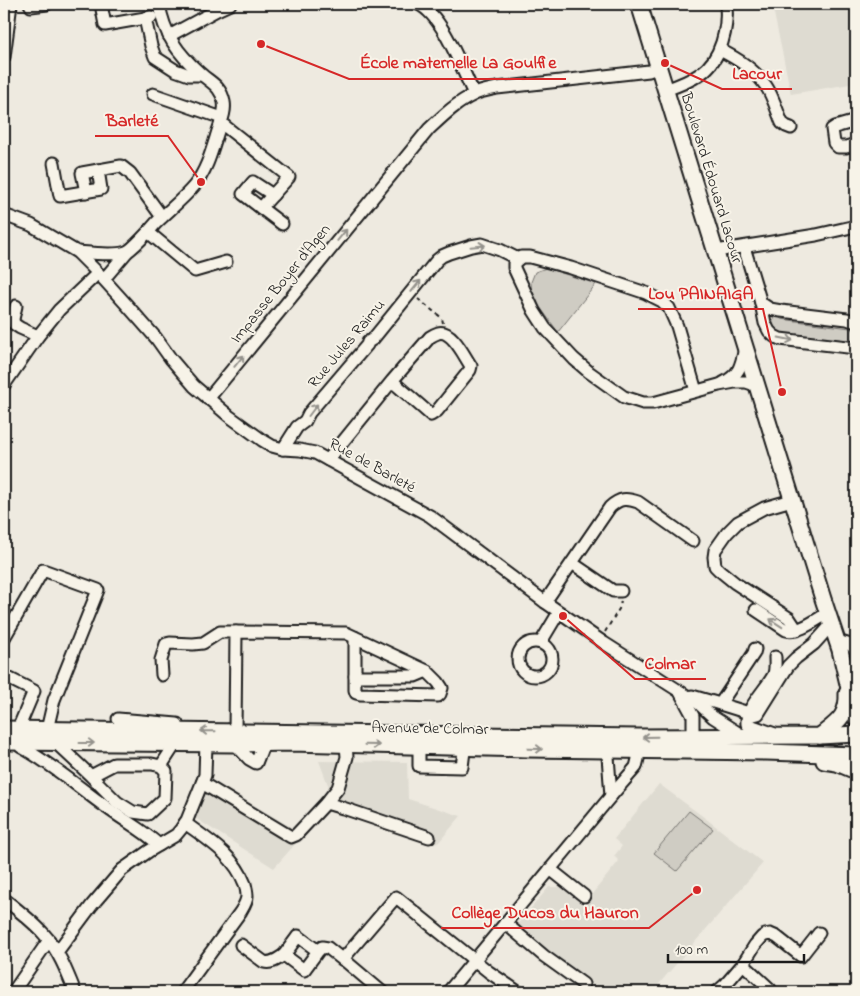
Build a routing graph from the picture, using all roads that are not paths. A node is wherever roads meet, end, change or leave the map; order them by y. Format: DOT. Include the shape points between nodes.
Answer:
graph roads {
  1 [pos="11,4"];
  2 [pos="30,4"];
  3 [pos="46,4"];
  4 [pos="101,4"];
  5 [pos="230,4"];
  6 [pos="418,4"];
  7 [pos="639,4"];
  8 [pos="726,4"];
  9 [pos="160,9"];
  10 [pos="145,18"];
  11 [pos="168,36"];
  12 [pos="720,50"];
  13 [pos="4,57"];
  14 [pos="658,67"];
  15 [pos="202,75"];
  16 [pos="665,90"];
  17 [pos="153,94"];
  18 [pos="474,94"];
  19 [pos="222,120"];
  20 [pos="856,122"];
  21 [pos="791,128"];
  22 [pos="856,144"];
  23 [pos="54,163"];
  24 [pos="98,170"];
  25 [pos="86,192"];
  26 [pos="273,195"];
  27 [pos="261,208"];
  28 [pos="4,215"];
  29 [pos="162,217"];
  30 [pos="282,224"];
  31 [pos="856,226"];
  32 [pos="148,232"];
  33 [pos="744,247"];
  34 [pos="716,251"];
  35 [pos="77,252"];
  36 [pos="127,252"];
  37 [pos="518,259"];
  38 [pos="226,262"];
  39 [pos="101,276"];
  40 [pos="761,303"];
  41 [pos="16,306"];
  42 [pos="856,322"];
  43 [pos="38,336"];
  44 [pos="746,348"];
  45 [pos="856,348"];
  46 [pos="392,381"];
  47 [pos="4,384"];
  48 [pos="719,385"];
  49 [pos="758,386"];
  50 [pos="696,392"];
  51 [pos="208,399"];
  52 [pos="283,449"];
  53 [pos="328,460"];
  54 [pos="792,500"];
  55 [pos="693,541"];
  56 [pos="572,563"];
  57 [pos="621,591"];
  58 [pos="546,602"];
  59 [pos="756,610"];
  60 [pos="559,612"];
  61 [pos="830,619"];
  62 [pos="798,630"];
  63 [pos="236,632"];
  64 [pos="355,637"];
  65 [pos="4,638"];
  66 [pos="541,642"];
  67 [pos="839,646"];
  68 [pos="755,649"];
  69 [pos="856,650"];
  70 [pos="776,657"];
  71 [pos="427,670"];
  72 [pos="162,675"];
  73 [pos="4,676"];
  74 [pos="355,676"];
  75 [pos="853,688"];
  76 [pos="34,691"];
  77 [pos="680,692"];
  78 [pos="54,700"];
  79 [pos="720,704"];
  80 [pos="748,713"];
  81 [pos="713,717"];
  82 [pos="856,718"];
  83 [pos="118,719"];
  84 [pos="11,729"];
  85 [pos="47,730"];
  86 [pos="856,733"];
  87 [pos="693,736"];
  88 [pos="782,736"];
  89 [pos="820,736"];
  90 [pos="178,737"];
  91 [pos="624,737"];
  92 [pos="745,737"];
  93 [pos="235,738"];
  94 [pos="4,742"];
  95 [pos="56,743"];
  96 [pos="206,743"];
  97 [pos="607,743"];
  98 [pos="856,743"];
  99 [pos="711,744"];
  100 [pos="346,745"];
  101 [pos="20,747"];
  102 [pos="637,750"];
  103 [pos="766,752"];
  104 [pos="788,752"];
  105 [pos="856,755"];
  106 [pos="161,766"];
  107 [pos="856,770"];
  108 [pos="91,776"];
  109 [pos="202,783"];
  110 [pos="611,796"];
  111 [pos="326,803"];
  112 [pos="185,823"];
  113 [pos="428,837"];
  114 [pos="159,845"];
  115 [pos="550,870"];
  116 [pos="584,896"];
  117 [pos="4,900"];
  118 [pos="505,923"];
  119 [pos="819,934"];
  120 [pos="49,940"];
  121 [pos="242,945"];
  122 [pos="318,951"];
  123 [pos="57,952"];
  124 [pos="284,955"];
  125 [pos="343,960"];
  126 [pos="475,960"];
  127 [pos="743,964"];
  128 [pos="583,984"];
  129 [pos="13,992"];
  130 [pos="75,992"];
  131 [pos="182,992"];
  132 [pos="382,992"];
  133 [pos="448,992"];
  134 [pos="518,992"];
  135 [pos="717,992"];
  136 [pos="771,992"];
  1 -- 13 [label="street"];
  2 -- 3 [label="street"];
  4 -- 10 [label="street" via="105,25"];
  5 -- 11 [label="street"];
  6 -- 18 [label="street" via="437,20 447,36"];
  7 -- 14 [label="main road, Boulevard Édouard Lacour"];
  8 -- 12 [label="street"];
  9 -- 10 [label="street"];
  9 -- 11 [label="street"];
  10 -- 15 [label="street" via="155,57 175,70"];
  11 -- 15 [label="street"];
  12 -- 16 [label="street" via="700,74"];
  12 -- 21 [label="street" via="753,71 766,86 782,122"];
  14 -- 16 [label="main road, Boulevard Édouard Lacour"];
  14 -- 18 [label="street, Impasse Boyer d'Agen" via="649,71 496,88"];
  15 -- 19 [label="street" via="221,91 225,104"];
  16 -- 34 [label="main road, Boulevard Édouard Lacour"];
  17 -- 19 [label="street"];
  51 -- 18 [label="street, Impasse Boyer d'Agen, one-way" via="429,129"];
  19 -- 26 [label="street" via="289,177"];
  19 -- 29 [label="street" via="208,162 194,185"];
  20 -- 22 [label="street" via="832,129 834,143 838,147"];
  23 -- 25 [label="street" via="60,196"];
  24 -- 25 [label="street" via="101,189"];
  24 -- 25 [label="street" via="82,173"];
  24 -- 29 [label="street" via="121,166 126,169"];
  26 -- 27 [label="street"];
  26 -- 27 [label="street" via="253,182 243,194"];
  27 -- 30 [label="street"];
  28 -- 35 [label="street, Rue de Barleté" via="32,225"];
  29 -- 32 [label="street"];
  31 -- 33 [label="street"];
  32 -- 36 [label="street"];
  32 -- 38 [label="street" via="195,270"];
  33 -- 34 [label="street"];
  33 -- 40 [label="street"];
  34 -- 44 [label="main road, Boulevard Édouard Lacour"];
  35 -- 36 [label="street"];
  35 -- 39 [label="street, Rue de Barleté"];
  36 -- 39 [label="street"];
  37 -- 50 [label="street" via="530,256 662,301 677,326"];
  37 -- 50 [label="street" via="514,268 534,311 545,328 589,372 624,397 643,403"];
  52 -- 37 [label="street, Rue Jules Raimu, one-way" via="297,427 437,260 449,253 482,244"];
  39 -- 43 [label="street" via="59,310"];
  39 -- 51 [label="street, Rue de Barleté"];
  40 -- 42 [label="street" via="770,309"];
  40 -- 45 [label="street, one-way" via="765,323 780,339"];
  41 -- 43 [label="street" via="14,324"];
  43 -- 47 [label="street"];
  44 -- 48 [label="street" via="740,369"];
  44 -- 49 [label="main road, Boulevard Édouard Lacour"];
  46 -- 46 [label="street" via="430,336 443,332 454,340 471,366 431,415"];
  46 -- 53 [label="street"];
  48 -- 49 [label="street" via="746,382"];
  48 -- 50 [label="street"];
  49 -- 54 [label="main road, Boulevard Édouard Lacour"];
  51 -- 52 [label="street, Rue de Barleté" via="262,440"];
  52 -- 53 [label="street, Rue de Barleté" via="308,451"];
  53 -- 58 [label="street, Rue de Barleté" via="430,516"];
  54 -- 61 [label="main road, Boulevard Édouard Lacour"];
  54 -- 62 [label="street" via="764,508 738,522 726,533 714,557 718,570 789,618"];
  55 -- 56 [label="street" via="638,502 620,500 610,507"];
  56 -- 57 [label="street" via="613,591"];
  56 -- 58 [label="street"];
  58 -- 60 [label="street, Rue de Barleté"];
  62 -- 59 [label="street, one-way" via="786,630"];
  60 -- 66 [label="street"];
  60 -- 77 [label="street, Rue de Barleté"];
  61 -- 62 [label="street"];
  61 -- 67 [label="main road, Boulevard Édouard Lacour"];
  61 -- 80 [label="street" via="814,644 788,666 758,714"];
  63 -- 64 [label="street" via="346,633"];
  63 -- 72 [label="street" via="220,632 203,643 166,644 161,660"];
  63 -- 93 [label="street"];
  64 -- 71 [label="street"];
  64 -- 74 [label="street"];
  65 -- 78 [label="street" via="44,570 98,590"];
  67 -- 69 [label="street" via="851,645"];
  67 -- 75 [label="main road, Boulevard Édouard Lacour"];
  67 -- 89 [label="main road" via="847,694 846,710"];
  68 -- 79 [label="street"];
  70 -- 80 [label="street" via="774,674"];
  71 -- 74 [label="street" via="415,676"];
  71 -- 74 [label="street" via="442,688 438,696 360,694 355,690"];
  73 -- 76 [label="street"];
  75 -- 82 [label="main road, Boulevard Édouard Lacour"];
  75 -- 86 [label="main road, Boulevard Édouard Lacour" via="852,717"];
  76 -- 78 [label="street"];
  76 -- 84 [label="street"];
  77 -- 79 [label="street"];
  77 -- 81 [label="street, Rue de Barleté"];
  77 -- 87 [label="street" via="692,711"];
  78 -- 85 [label="street"];
  79 -- 80 [label="street"];
  80 -- 88 [label="street" via="747,724"];
  81 -- 92 [label="street, Rue de Barleté"];
  81 -- 99 [label="street"];
  83 -- 90 [label="street" via="177,724"];
  84 -- 85 [label="main road, Avenue de Colmar"];
  85 -- 90 [label="main road, Avenue de Colmar"];
  86 -- 89 [label="main road, Avenue de Colmar"];
  87 -- 91 [label="main road, Avenue de Colmar, one-way"];
  87 -- 99 [label="main road, Avenue de Colmar"];
  88 -- 89 [label="main road, Avenue de Colmar"];
  88 -- 92 [label="main road, Avenue de Colmar"];
  93 -- 90 [label="main road, Avenue de Colmar, one-way"];
  95 -- 90 [label="main road, Avenue de Colmar, one-way"];
  90 -- 96 [label="main road, Avenue de Colmar"];
  90 -- 106 [label="street"];
  91 -- 97 [label="main road, Avenue de Colmar"];
  91 -- 102 [label="street"];
  92 -- 99 [label="main road, Avenue de Colmar"];
  93 -- 96 [label="main road, Avenue de Colmar"];
  93 -- 97 [label="main road, Avenue de Colmar"];
  93 -- 100 [label="main road, Avenue de Colmar" via="264,744"];
  94 -- 95 [label="main road, Avenue de Colmar"];
  95 -- 108 [label="street"];
  96 -- 109 [label="street"];
  100 -- 97 [label="main road, Avenue de Colmar, one-way" via="469,747"];
  97 -- 102 [label="main road, Avenue de Colmar"];
  97 -- 110 [label="street"];
  98 -- 103 [label="main road" via="789,746"];
  99 -- 102 [label="main road, Avenue de Colmar"];
  99 -- 103 [label="main road, Avenue de Colmar"];
  100 -- 111 [label="street" via="347,757 338,788"];
  101 -- 114 [label="street" via="42,759"];
  102 -- 110 [label="street" via="636,767"];
  103 -- 104 [label="main road, Avenue de Colmar"];
  104 -- 105 [label="main road, Avenue de Colmar"];
  104 -- 107 [label="main road"];
  106 -- 108 [label="street" via="114,764"];
  106 -- 108 [label="street" via="166,771 165,798 148,814 133,812 117,802"];
  109 -- 111 [label="street" via="291,837"];
  109 -- 112 [label="street"];
  110 -- 115 [label="street"];
  111 -- 113 [label="street"];
  112 -- 114 [label="street" via="176,835"];
  112 -- 131 [label="street" via="231,860 238,869 247,897 237,917"];
  114 -- 123 [label="street" via="122,870"];
  115 -- 116 [label="street"];
  115 -- 118 [label="street"];
  117 -- 120 [label="street" via="23,913"];
  118 -- 126 [label="street"];
  118 -- 128 [label="street"];
  119 -- 127 [label="street" via="801,956 777,937 765,935 755,944"];
  120 -- 123 [label="street"];
  120 -- 129 [label="street"];
  121 -- 124 [label="street" via="268,963"];
  122 -- 124 [label="street" via="298,936"];
  122 -- 124 [label="street" via="304,970"];
  122 -- 125 [label="street" via="328,948"];
  123 -- 130 [label="street"];
  125 -- 126 [label="street" via="396,897"];
  125 -- 132 [label="street"];
  126 -- 133 [label="street"];
  126 -- 134 [label="street"];
  127 -- 135 [label="street"];
  127 -- 136 [label="street"];
}
